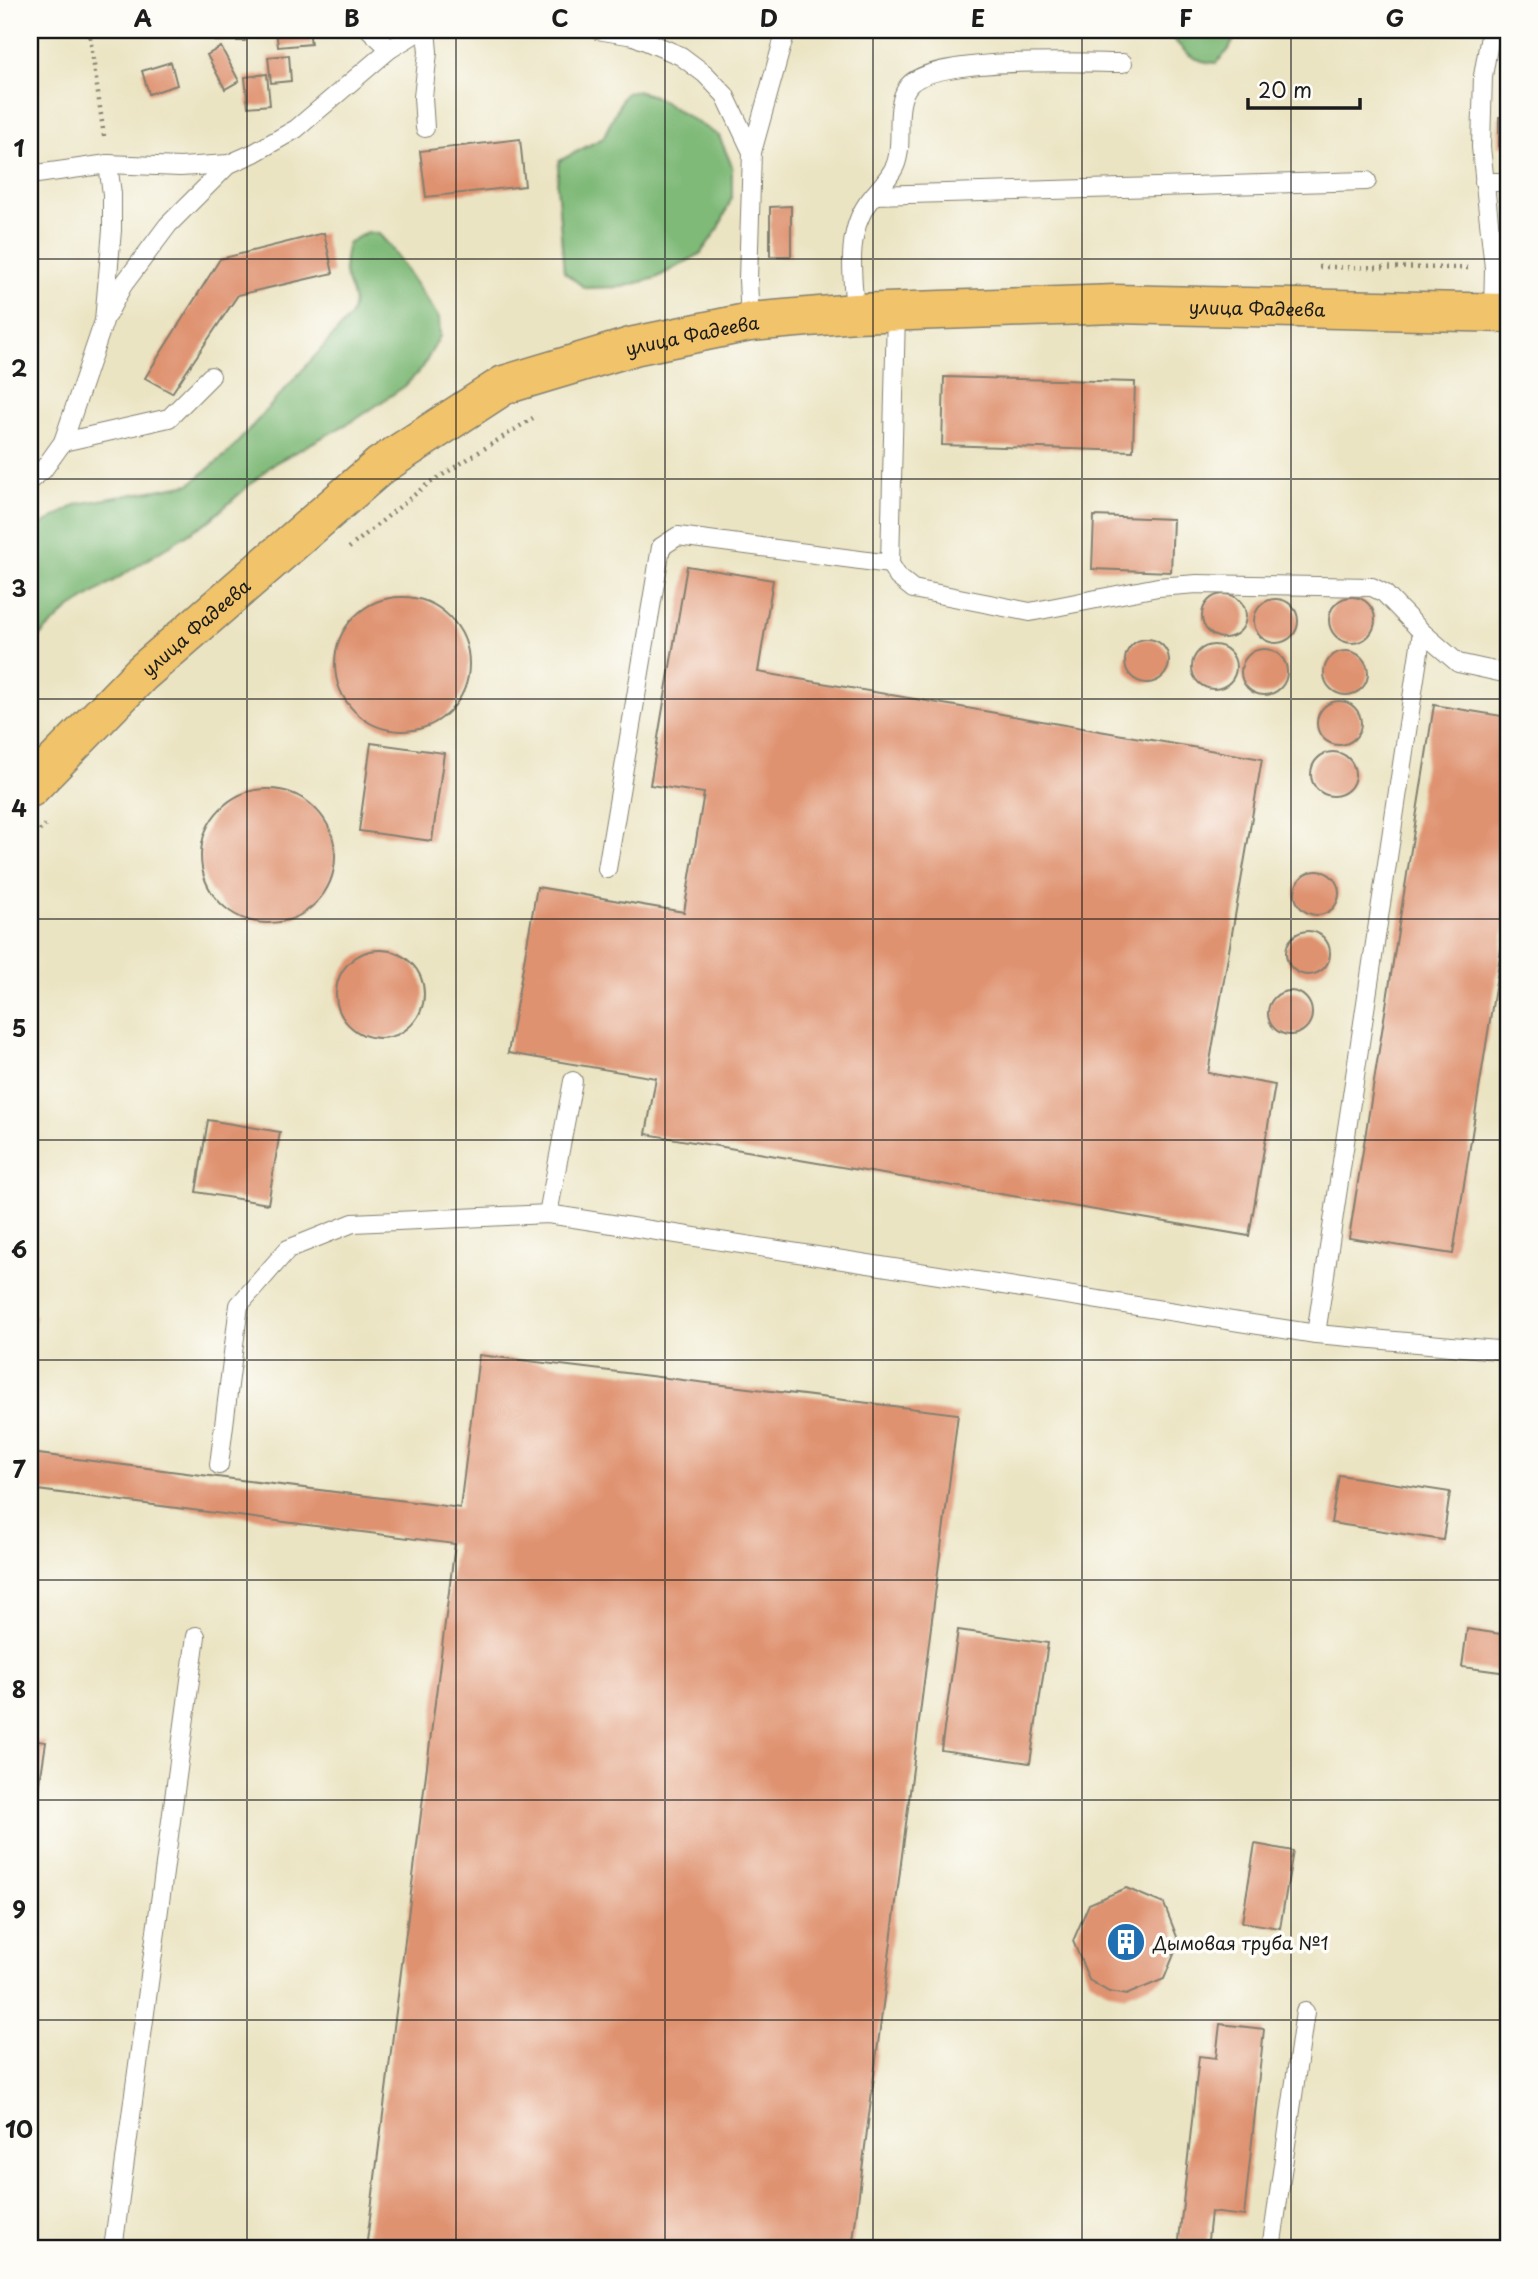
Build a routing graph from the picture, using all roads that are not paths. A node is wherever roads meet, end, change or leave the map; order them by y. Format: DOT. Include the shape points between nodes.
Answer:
graph roads {
  1 [pos="370,30"];
  2 [pos="424,30"];
  3 [pos="597,30"];
  4 [pos="786,30"];
  5 [pos="1492,30"];
  6 [pos="390,49"];
  7 [pos="1123,63"];
  8 [pos="425,128"];
  9 [pos="752,152"];
  10 [pos="107,164"];
  11 [pos="229,164"];
  12 [pos="30,175"];
  13 [pos="1367,181"];
  14 [pos="1484,182"];
  15 [pos="1508,182"];
  16 [pos="874,195"];
  17 [pos="896,312"];
  18 [pos="855,313"];
  19 [pos="1501,313"];
  20 [pos="104,321"];
  21 [pos="750,322"];
  22 [pos="211,376"];
  23 [pos="63,442"];
  24 [pos="30,480"];
  25 [pos="890,564"];
  26 [pos="1422,632"];
  27 [pos="1508,674"];
  28 [pos="30,788"];
  29 [pos="607,869"];
  30 [pos="573,1081"];
  31 [pos="548,1214"];
  32 [pos="1317,1334"];
  33 [pos="1508,1351"];
  34 [pos="219,1465"];
  35 [pos="196,1636"];
  36 [pos="1305,2012"];
  37 [pos="113,2249"];
  38 [pos="1271,2249"];
  1 -- 6 [label="lane"];
  2 -- 6 [label="lane"];
  2 -- 8 [label="lane" via="428,52"];
  3 -- 9 [label="lane" via="659,46 705,74 725,95"];
  4 -- 9 [label="lane"];
  5 -- 14 [label="lane" via="1483,76"];
  6 -- 11 [label="lane" via="296,129"];
  7 -- 16 [label="lane" via="957,66 915,78 903,94 897,162"];
  9 -- 21 [label="lane"];
  10 -- 11 [label="lane"];
  10 -- 12 [label="lane"];
  10 -- 20 [label="lane" via="112,230"];
  11 -- 20 [label="lane" via="168,225 123,285"];
  13 -- 16 [label="lane"];
  14 -- 15 [label="lane"];
  14 -- 19 [label="lane"];
  16 -- 18 [label="lane" via="864,207 853,239"];
  17 -- 18 [label="main road, улица Фадеева"];
  17 -- 19 [label="main road, улица Фадеева" via="1115,304"];
  17 -- 25 [label="lane"];
  18 -- 21 [label="main road, улица Фадеева"];
  20 -- 23 [label="lane"];
  21 -- 28 [label="main road, улица Фадеева" via="634,346 492,393 380,466 141,674"];
  22 -- 23 [label="lane" via="169,418"];
  23 -- 24 [label="lane"];
  25 -- 26 [label="lane" via="913,589 1030,612 1197,584 1372,587 1384,593"];
  25 -- 29 [label="lane" via="678,536 661,547"];
  26 -- 27 [label="lane" via="1458,663"];
  26 -- 32 [label="lane"];
  30 -- 31 [label="lane"];
  31 -- 32 [label="lane"];
  31 -- 34 [label="lane" via="353,1223 288,1249 239,1306"];
  32 -- 33 [label="lane"];
  35 -- 37 [label="lane"];
  36 -- 38 [label="lane"];
}
